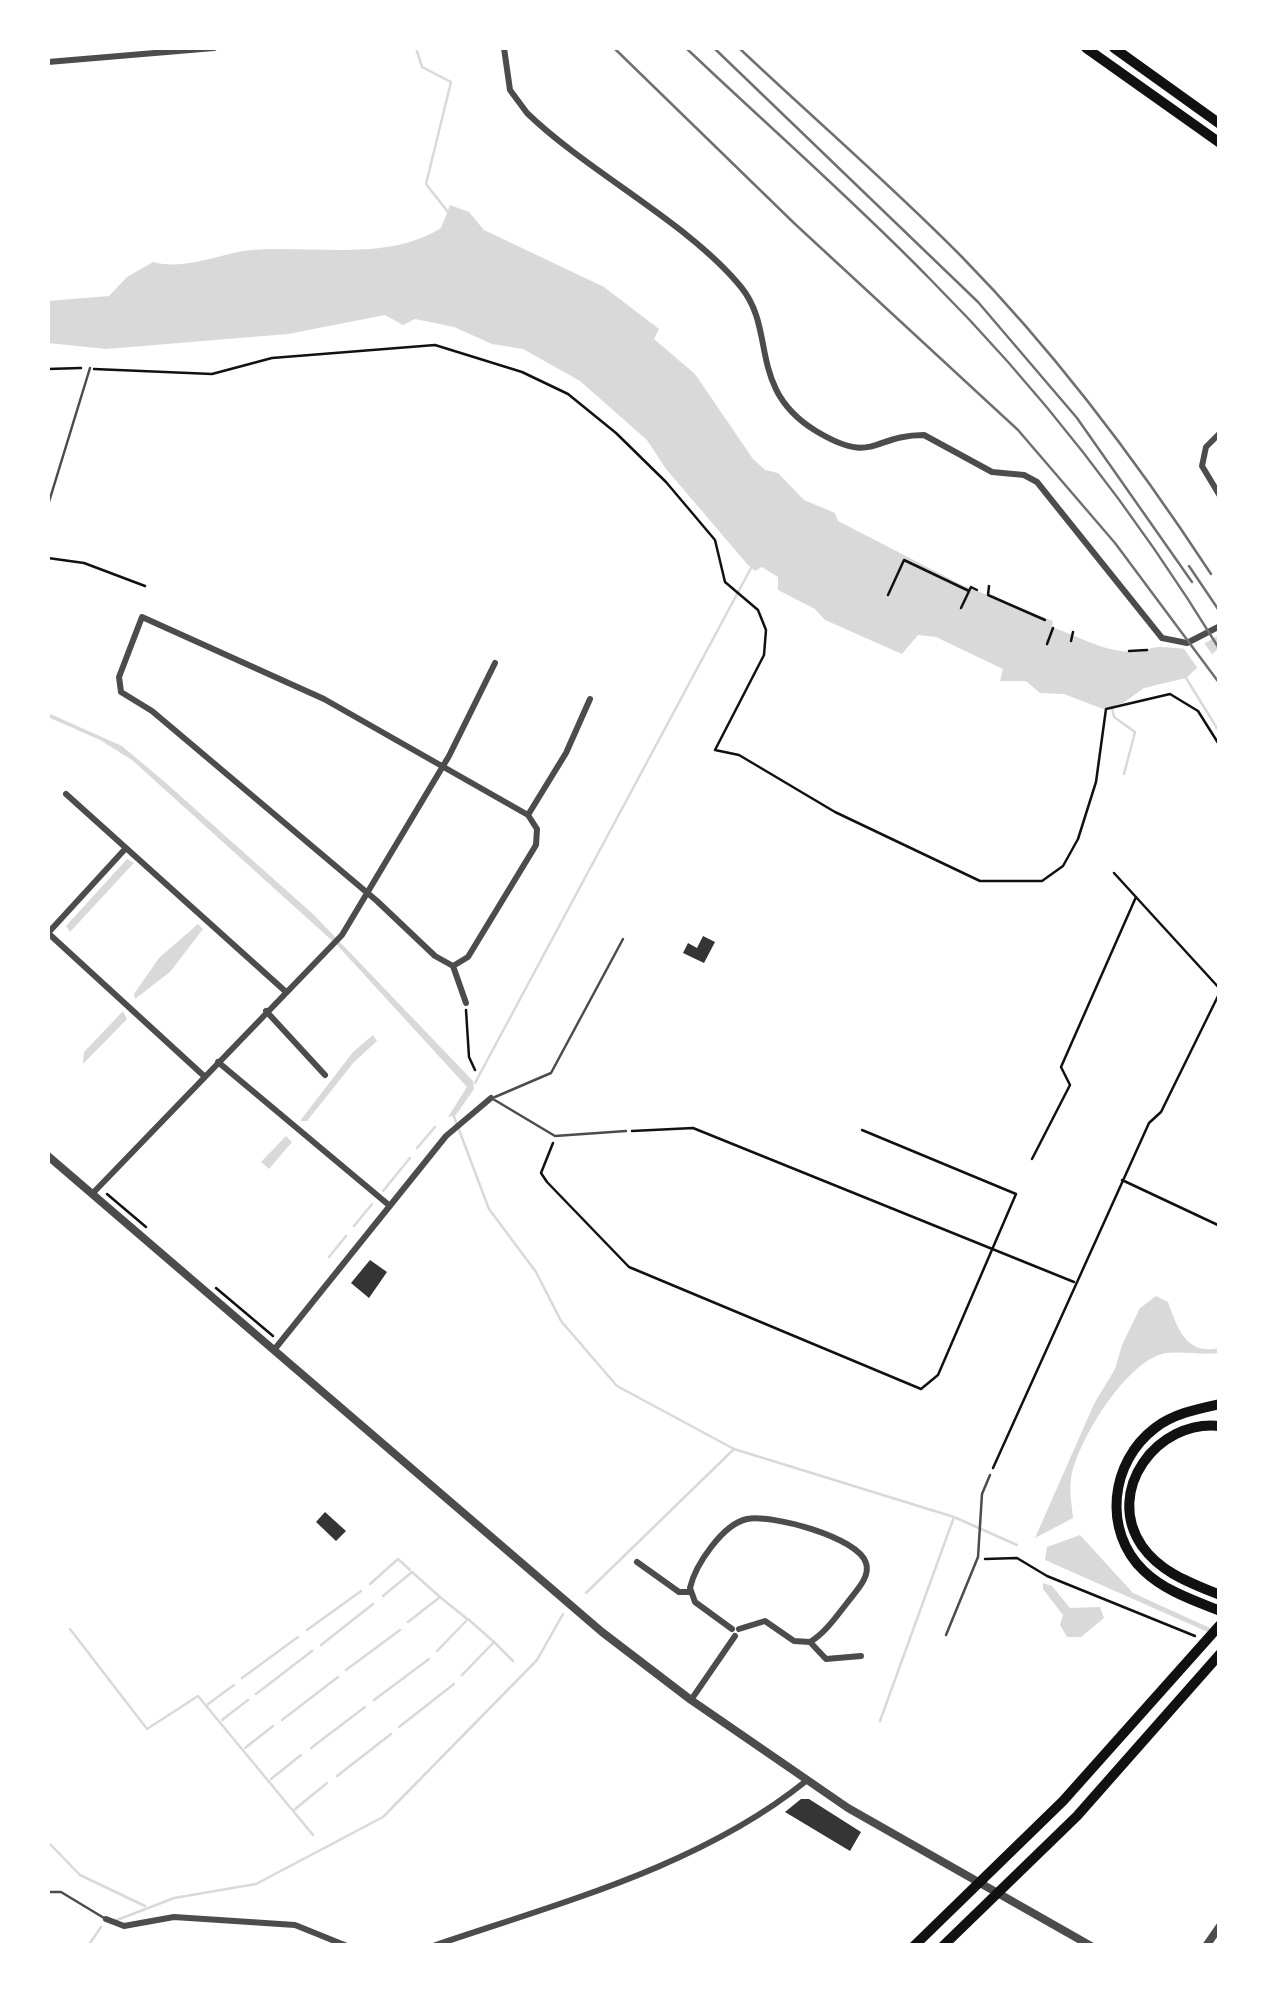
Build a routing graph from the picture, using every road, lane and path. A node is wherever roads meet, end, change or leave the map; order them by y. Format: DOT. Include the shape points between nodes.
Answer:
graph roads {
  1 [pos="214,48"];
  2 [pos="504,48"];
  3 [pos="1086,48"];
  4 [pos="1114,48"];
  5 [pos="48,62"];
  6 [pos="1220,124"];
  7 [pos="1220,143"];
  8 [pos="90,368"];
  9 [pos="48,369"];
  10 [pos="1220,433"];
  11 [pos="1220,496"];
  12 [pos="48,505"];
  13 [pos="48,558"];
  14 [pos="144,586"];
  15 [pos="989,586"];
  16 [pos="977,590"];
  17 [pos="969,591"];
  18 [pos="888,594"];
  19 [pos="961,608"];
  20 [pos="1046,620"];
  21 [pos="1220,626"];
  22 [pos="1053,628"];
  23 [pos="1073,632"];
  24 [pos="1071,641"];
  25 [pos="1048,644"];
  26 [pos="1148,650"];
  27 [pos="1129,651"];
  28 [pos="494,663"];
  29 [pos="590,699"];
  30 [pos="1220,746"];
  31 [pos="444,764"];
  32 [pos="66,794"];
  33 [pos="528,815"];
  34 [pos="126,848"];
  35 [pos="1114,874"];
  36 [pos="368,894"];
  37 [pos="1136,897"];
  38 [pos="623,939"];
  39 [pos="453,966"];
  40 [pos="1220,990"];
  41 [pos="285,991"];
  42 [pos="466,1003"];
  43 [pos="266,1011"];
  44 [pos="218,1062"];
  45 [pos="475,1070"];
  46 [pos="325,1075"];
  47 [pos="204,1076"];
  48 [pos="491,1098"];
  49 [pos="862,1130"];
  50 [pos="626,1131"];
  51 [pos="555,1136"];
  52 [pos="48,1156"];
  53 [pos="1032,1160"];
  54 [pos="1122,1180"];
  55 [pos="92,1194"];
  56 [pos="106,1194"];
  57 [pos="390,1206"];
  58 [pos="1220,1226"];
  59 [pos="153,1234"];
  60 [pos="992,1251"];
  61 [pos="1076,1283"];
  62 [pos="212,1284"];
  63 [pos="272,1336"];
  64 [pos="274,1350"];
  65 [pos="1220,1404"];
  66 [pos="1220,1426"];
  67 [pos="990,1475"];
  68 [pos="977,1558"];
  69 [pos="637,1562"];
  70 [pos="690,1592"];
  71 [pos="1220,1596"];
  72 [pos="1220,1611"];
  73 [pos="1220,1625"];
  74 [pos="736,1631"];
  75 [pos="946,1635"];
  76 [pos="1203,1640"];
  77 [pos="810,1642"];
  78 [pos="861,1656"];
  79 [pos="1216,1658"];
  80 [pos="691,1700"];
  81 [pos="806,1781"];
  82 [pos="48,1892"];
  83 [pos="106,1919"];
  84 [pos="1220,1926"];
  85 [pos="347,1946"];
  86 [pos="433,1946"];
  87 [pos="914,1946"];
  88 [pos="942,1946"];
  89 [pos="1091,1946"];
  90 [pos="1206,1946"];
  1 -- 5 [label="street"];
  2 -- 21 [label="street" via="510,90 527,114 742,288 766,370 802,420 856,450 924,435 992,472 1032,479 1156,634 1187,644"];
  3 -- 7 [label="highway"];
  4 -- 6 [label="highway"];
  8 -- 9 [label="path"];
  8 -- 12 [label="lane"];
  8 -- 30 [label="path" via="212,374 272,358 435,345 547,384 594,414 666,482 715,540 721,572 758,610 766,630 764,655 715,750 739,756 834,812 980,881 1042,881 1064,866 1096,782 1106,710 1164,694 1178,698 1198,711"];
  10 -- 11 [label="street" via="1206,448 1202,466"];
  13 -- 14 [label="path" via="84,563"];
  15 -- 20 [label="path" via="988,595"];
  16 -- 17 [label="path"];
  17 -- 18 [label="path" via="904,560"];
  17 -- 19 [label="path"];
  22 -- 25 [label="path"];
  23 -- 24 [label="path"];
  26 -- 27 [label="path"];
  28 -- 31 [label="street"];
  29 -- 33 [label="street"];
  31 -- 33 [label="street"];
  31 -- 36 [label="street"];
  31 -- 36 [label="street" via="324,699 142,617 119,676 121,692"];
  32 -- 34 [label="street"];
  33 -- 39 [label="street" via="537,828 536,845 468,957"];
  34 -- 41 [label="street"];
  34 -- 47 [label="street" via="48,932"];
  35 -- 37 [label="path"];
  36 -- 39 [label="street"];
  36 -- 41 [label="street" via="340,938"];
  37 -- 40 [label="path"];
  37 -- 53 [label="path" via="1061,1067 1070,1085"];
  38 -- 48 [label="lane" via="551,1074"];
  39 -- 42 [label="street"];
  40 -- 54 [label="path"];
  41 -- 43 [label="street"];
  42 -- 45 [label="path"];
  43 -- 44 [label="street"];
  43 -- 46 [label="street"];
  44 -- 47 [label="street"];
  44 -- 57 [label="street"];
  47 -- 55 [label="street"];
  48 -- 51 [label="lane"];
  48 -- 57 [label="street" via="451,1130"];
  49 -- 60 [label="path" via="1016,1194"];
  50 -- 51 [label="lane"];
  50 -- 60 [label="path" via="693,1128"];
  51 -- 60 [label="path" via="541,1173 629,1267 921,1389 938,1375"];
  52 -- 55 [label="street"];
  54 -- 58 [label="path"];
  54 -- 61 [label="path"];
  55 -- 64 [label="street"];
  56 -- 59 [label="path"];
  57 -- 64 [label="street"];
  60 -- 61 [label="path"];
  61 -- 67 [label="path"];
  62 -- 63 [label="path"];
  64 -- 80 [label="street" via="602,1632"];
  65 -- 72 [label="highway" via="1169,1419 1144,1438 1124,1466 1116,1508 1121,1536 1146,1573"];
  66 -- 71 [label="highway" via="1188,1427 1154,1448 1132,1484 1130,1508 1140,1542 1158,1563"];
  67 -- 68 [label="lane"];
  68 -- 75 [label="lane"];
  68 -- 76 [label="path" via="1017,1558"];
  69 -- 70 [label="street"];
  70 -- 74 [label="street"];
  70 -- 77 [label="street" via="702,1563 744,1520 834,1536 864,1558 866,1574"];
  73 -- 87 [label="highway" via="1088,1775"];
  74 -- 77 [label="street" via="769,1622 794,1641"];
  74 -- 80 [label="street"];
  77 -- 78 [label="street" via="826,1659"];
  79 -- 88 [label="highway" via="1094,1797"];
  80 -- 81 [label="street"];
  81 -- 86 [label="street" via="760,1814 658,1865"];
  81 -- 89 [label="street"];
  82 -- 83 [label="lane" via="61,1892"];
  83 -- 85 [label="street" via="124,1926 174,1917 296,1925"];
  84 -- 90 [label="street"];
}
